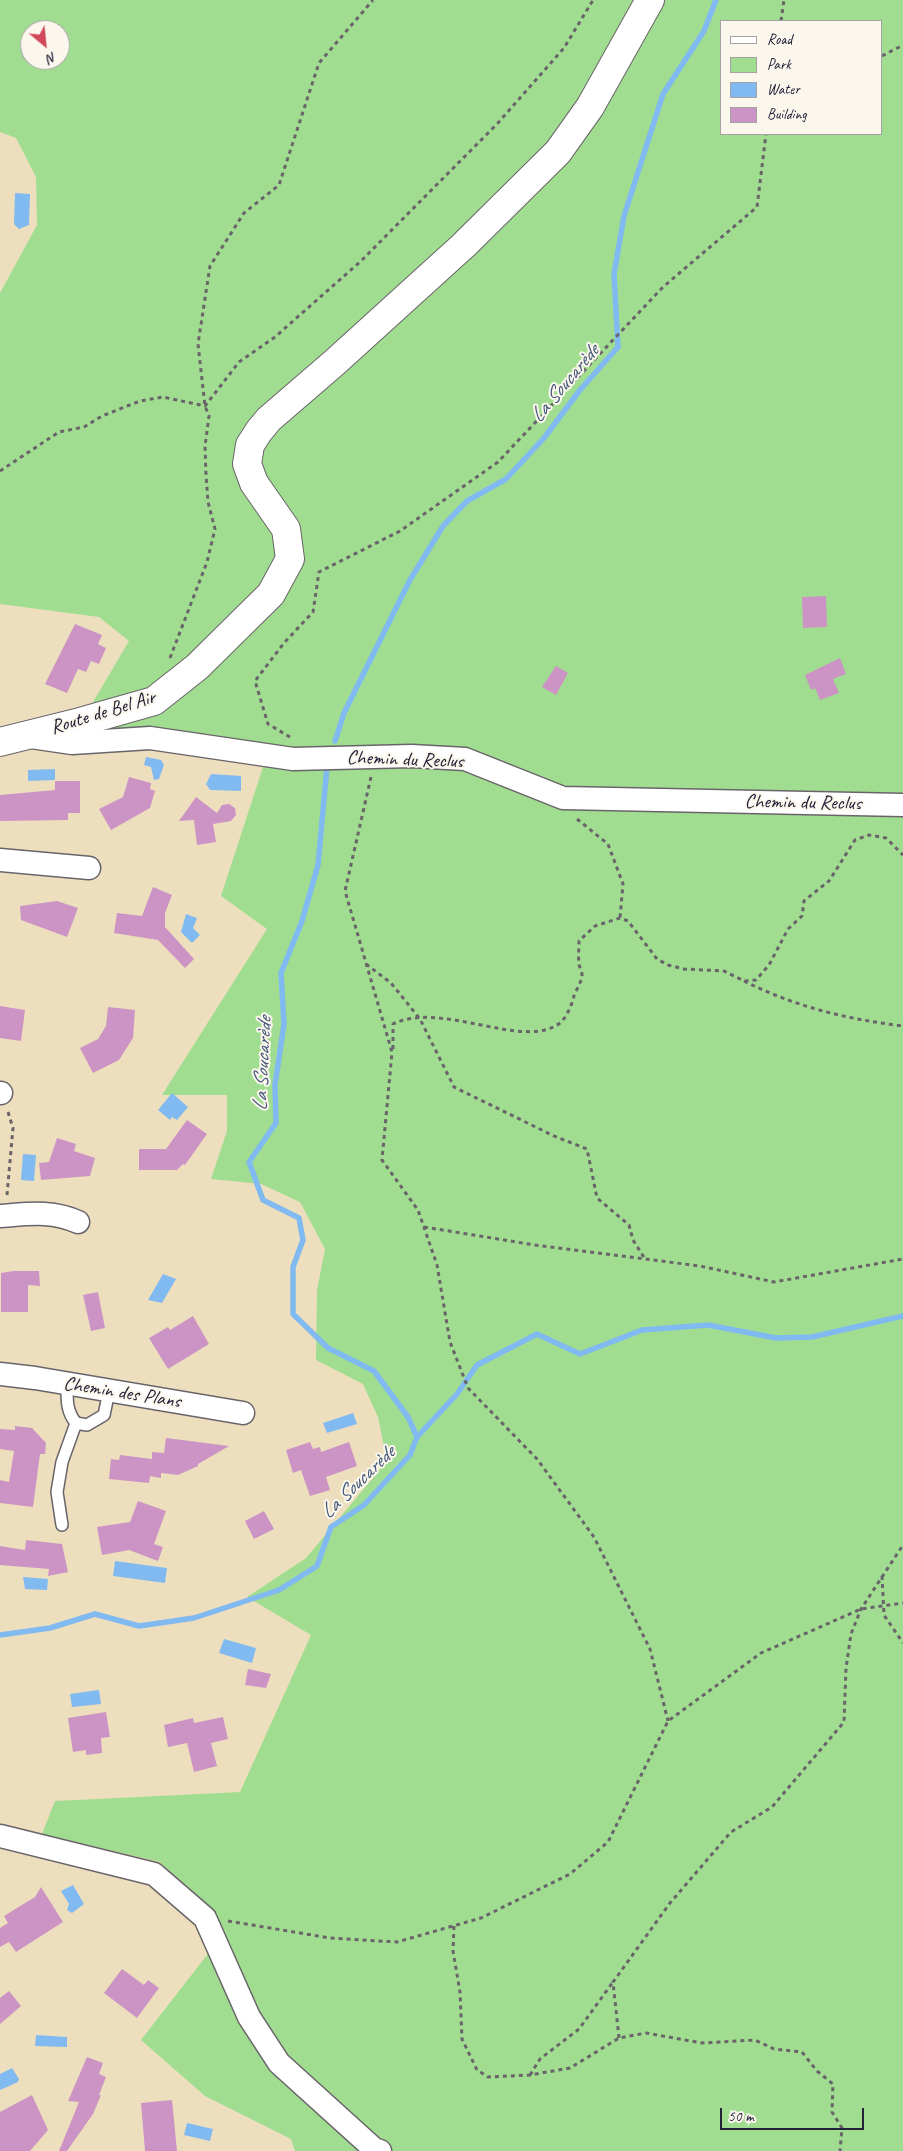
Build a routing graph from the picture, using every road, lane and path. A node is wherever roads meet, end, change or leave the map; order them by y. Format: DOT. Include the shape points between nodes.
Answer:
graph roads {
  1 [pos="373,0"];
  2 [pos="593,0"];
  3 [pos="650,0"];
  4 [pos="784,0"];
  5 [pos="781,20"];
  6 [pos="903,45"];
  7 [pos="883,55"];
  8 [pos="766,135"];
  9 [pos="205,406"];
  10 [pos="0,471"];
  11 [pos="167,666"];
  12 [pos="12,739"];
  13 [pos="292,739"];
  14 [pos="375,757"];
  15 [pos="563,798"];
  16 [pos="903,805"];
  17 [pos="903,855"];
  18 [pos="0,860"];
  19 [pos="89,868"];
  20 [pos="620,918"];
  21 [pos="366,964"];
  22 [pos="744,981"];
  23 [pos="418,1017"];
  24 [pos="903,1026"];
  25 [pos="392,1052"];
  26 [pos="1,1093"];
  27 [pos="2,1216"];
  28 [pos="78,1222"];
  29 [pos="424,1227"];
  30 [pos="903,1259"];
  31 [pos="645,1260"];
  32 [pos="0,1374"];
  33 [pos="67,1383"];
  34 [pos="109,1391"];
  35 [pos="243,1413"];
  36 [pos="76,1423"];
  37 [pos="62,1525"];
  38 [pos="903,1545"];
  39 [pos="882,1575"];
  40 [pos="903,1603"];
  41 [pos="883,1606"];
  42 [pos="861,1609"];
  43 [pos="903,1643"];
  44 [pos="668,1721"];
  45 [pos="0,1836"];
  46 [pos="205,1918"];
  47 [pos="454,1926"];
  48 [pos="613,1982"];
  49 [pos="619,2038"];
  50 [pos="530,2075"];
  51 [pos="380,2151"];
  52 [pos="840,2151"];
  1 -- 9 [label="path" via="319,64 279,185 244,213 210,266 198,344"];
  2 -- 9 [label="path" via="564,48 498,123 361,261 275,337 239,362"];
  3 -- 12 [label="street, Route de Bel Air" via="590,107 558,152 464,245 269,419 250,445 247,464 254,483 286,529 290,559 271,594 197,667 154,701"];
  4 -- 5 [label="path"];
  6 -- 7 [label="path"];
  8 -- 13 [label="path" via="757,207 663,286 498,462 400,531 319,572 313,612 255,681 268,724"];
  9 -- 10 [label="path" via="163,396 140,401 84,427 59,432"];
  9 -- 11 [label="path" via="209,416 205,446 208,502 215,529 207,562"];
  12 -- 14 [label="street, Chemin du Reclus" via="72,743 150,738 293,759"];
  14 -- 15 [label="street, Chemin du Reclus" via="465,759"];
  14 -- 21 [label="path" via="345,891"];
  15 -- 16 [label="street, Chemin du Reclus"];
  15 -- 20 [label="path" via="573,816 608,844 623,884"];
  17 -- 22 [label="path" via="886,838 869,835 855,840 829,881 804,901 802,916 788,929 769,965 756,980"];
  18 -- 19 [label="street"];
  20 -- 22 [label="path" via="628,921 657,959 668,965 724,971"];
  20 -- 23 [label="path" via="595,926 579,941 582,976 562,1022 551,1028 530,1031"];
  21 -- 23 [label="path" via="391,984"];
  21 -- 25 [label="path"];
  22 -- 24 [label="path" via="779,999 810,1008 865,1022"];
  23 -- 25 [label="path" via="393,1024"];
  23 -- 31 [label="path" via="454,1087 587,1149 597,1198 629,1225 632,1240"];
  25 -- 29 [label="path" via="382,1160 418,1210"];
  26 -- 27 [label="path" via="13,1128"];
  27 -- 28 [label="street" via="46,1213 63,1215"];
  29 -- 31 [label="path"];
  29 -- 44 [label="path" via="437,1265 450,1342 468,1388 537,1459 594,1537 650,1649"];
  30 -- 31 [label="path" via="774,1282 700,1266"];
  32 -- 33 [label="street, Chemin des Plans"];
  33 -- 34 [label="street, Chemin des Plans"];
  33 -- 36 [label="lane" via="67,1407"];
  34 -- 35 [label="street, Chemin des Plans"];
  34 -- 36 [label="lane" via="104,1415 87,1425"];
  36 -- 37 [label="lane" via="62,1462 57,1492"];
  38 -- 39 [label="path"];
  39 -- 41 [label="path"];
  39 -- 42 [label="path"];
  40 -- 41 [label="path"];
  41 -- 42 [label="path"];
  41 -- 43 [label="path" via="884,1615"];
  42 -- 44 [label="path" via="761,1653"];
  42 -- 48 [label="path" via="851,1634 844,1722 772,1807 731,1832 670,1904"];
  44 -- 47 [label="path" via="608,1842 570,1874 481,1918"];
  45 -- 46 [label="street" via="154,1874"];
  46 -- 47 [label="path" via="330,1938 397,1942"];
  46 -- 51 [label="street" via="249,2017 279,2063"];
  47 -- 50 [label="path" via="453,1951 460,1992 460,2022 468,2053 477,2070 488,2077"];
  48 -- 49 [label="path"];
  48 -- 50 [label="path" via="579,2029 540,2059"];
  49 -- 50 [label="path" via="570,2068"];
  49 -- 52 [label="path" via="646,2033 702,2043 756,2040 774,2049 802,2052 833,2084 832,2112 842,2128"];
}
